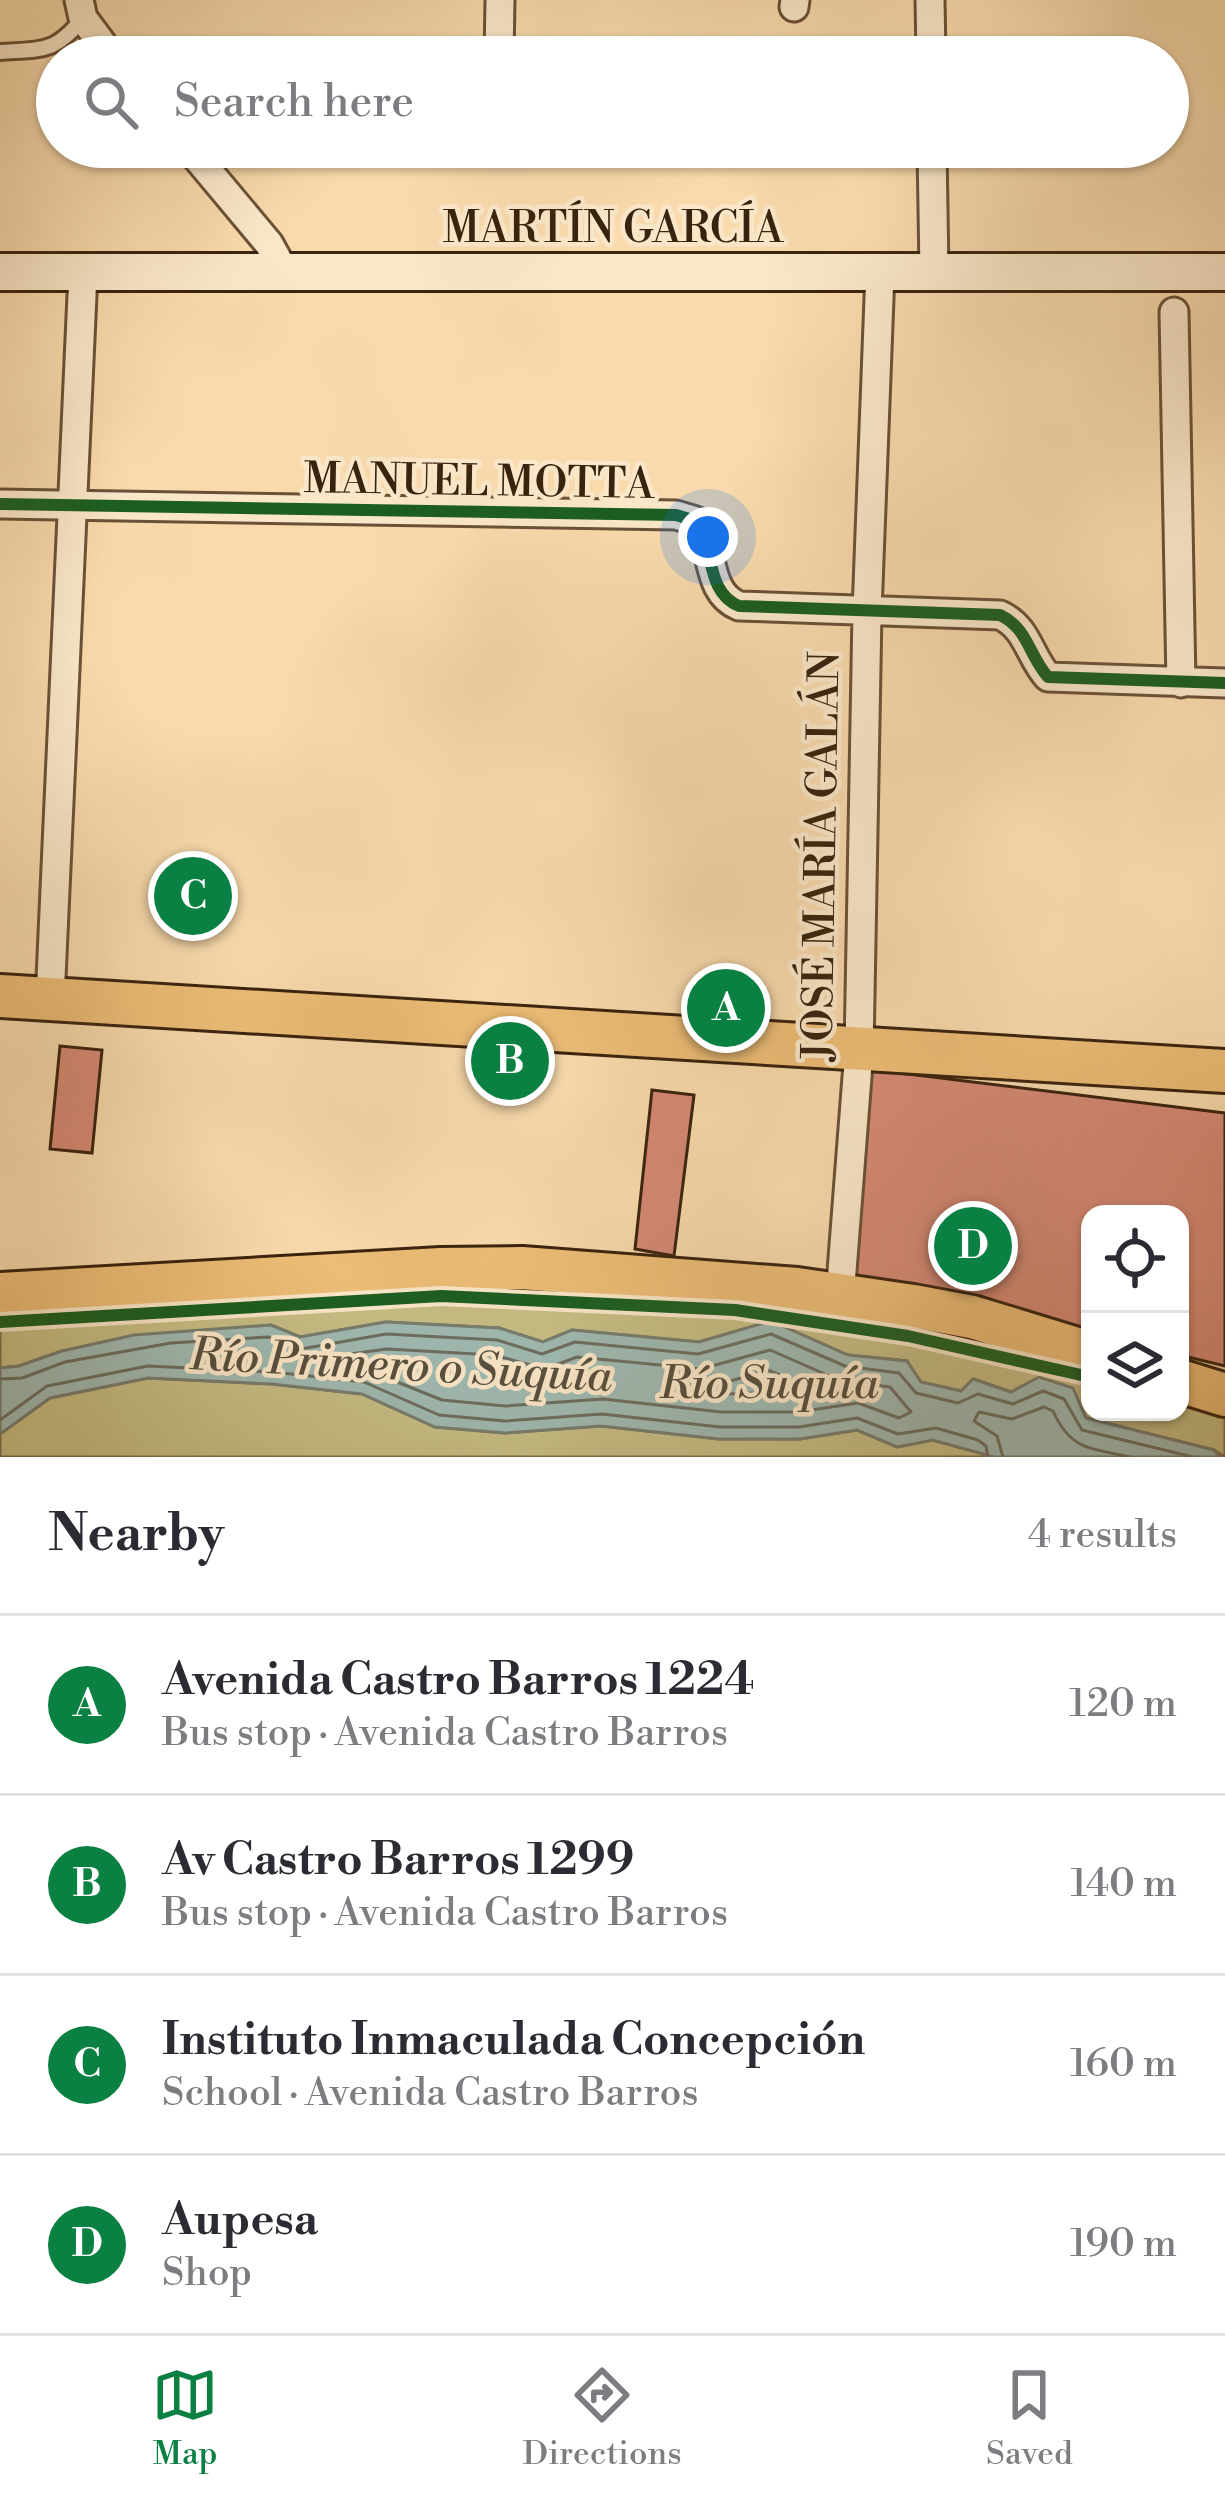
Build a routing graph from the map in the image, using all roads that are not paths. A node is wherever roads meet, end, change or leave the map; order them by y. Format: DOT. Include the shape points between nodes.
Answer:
graph roads {
  1 [pos="500,0"];
  2 [pos="930,0"];
  3 [pos="81,9"];
  4 [pos="67,36"];
  5 [pos="98,36"];
  6 [pos="500,36"];
  7 [pos="931,36"];
  8 [pos="36,50"];
  9 [pos="0,52"];
  10 [pos="205,168"];
  11 [pos="932,168"];
  12 [pos="284,271"];
  13 [pos="0,272"];
  14 [pos="880,272"];
  15 [pos="934,272"];
  16 [pos="1225,272"];
  17 [pos="83,273"];
  18 [pos="1174,312"];
  19 [pos="0,504"];
  20 [pos="74,508"];
  21 [pos="868,612"];
  22 [pos="1181,682"];
  23 [pos="1225,683"];
  24 [pos="0,996"];
  25 [pos="50,1000"];
  26 [pos="859,1052"];
  27 [pos="1225,1071"];
  28 [pos="0,1294"];
  29 [pos="840,1297"];
  30 [pos="1081,1350"];
  31 [pos="1189,1384"];
  32 [pos="1225,1395"];
  1 -- 6 [label="street"];
  2 -- 7 [label="street"];
  3 -- 4 [label="lane"];
  3 -- 5 [label="street"];
  8 -- 9 [label="lane"];
  10 -- 12 [label="street"];
  11 -- 15 [label="street"];
  12 -- 14 [label="main road, MARTÍN GARCÍA"];
  12 -- 17 [label="main road, MARTÍN GARCÍA"];
  13 -- 17 [label="main road, MARTÍN GARCÍA"];
  14 -- 15 [label="main road, MARTÍN GARCÍA"];
  14 -- 21 [label="street, JOSÉ MARÍA GALÁN"];
  15 -- 16 [label="main road, MARTÍN GARCÍA"];
  17 -- 20 [label="street"];
  18 -- 22 [label="street"];
  19 -- 20 [label="street, MANUEL MOTTA"];
  20 -- 21 [label="street, MANUEL MOTTA" via="676,515 696,521 707,536 725,600"];
  20 -- 25 [label="street"];
  21 -- 22 [label="street, MANUEL MOTTA" via="1000,615 1023,632 1048,677"];
  21 -- 26 [label="street, JOSÉ MARÍA GALÁN"];
  22 -- 23 [label="street, MANUEL MOTTA"];
  24 -- 25 [label="main road"];
  25 -- 26 [label="main road"];
  26 -- 27 [label="main road"];
  26 -- 29 [label="street, JOSÉ MARÍA GALÁN"];
  28 -- 29 [label="main road" via="522,1268"];
  29 -- 30 [label="main road" via="972,1318"];
  31 -- 32 [label="main road"];
}
